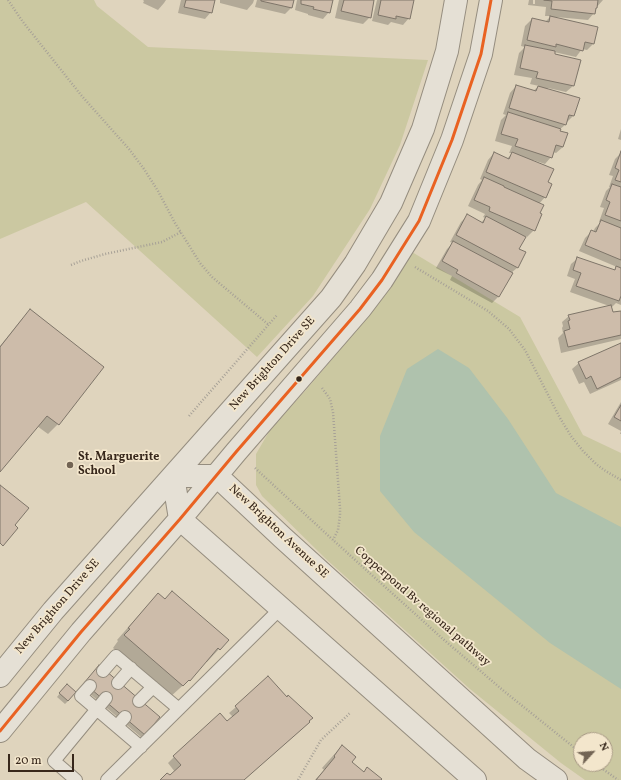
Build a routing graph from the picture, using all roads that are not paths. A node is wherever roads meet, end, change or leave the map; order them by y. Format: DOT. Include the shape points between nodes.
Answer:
graph roads {
  1 [pos="456,0"];
  2 [pos="491,0"];
  3 [pos="173,476"];
  4 [pos="217,476"];
  5 [pos="180,519"];
  6 [pos="281,608"];
  7 [pos="131,668"];
  8 [pos="103,671"];
  9 [pos="0,676"];
  10 [pos="118,683"];
  11 [pos="90,686"];
  12 [pos="153,687"];
  13 [pos="106,698"];
  14 [pos="139,702"];
  15 [pos="96,709"];
  16 [pos="179,709"];
  17 [pos="125,717"];
  18 [pos="117,726"];
  19 [pos="0,731"];
  20 [pos="141,747"];
  21 [pos="76,780"];
  22 [pos="107,780"];
  23 [pos="475,780"];
  24 [pos="556,780"];
  1 -- 3 [label="street, New Brighton Drive SE" via="447,51 423,129 391,203 355,264 331,298"];
  2 -- 4 [label="street" via="482,54 452,140 419,221 382,280 360,309"];
  3 -- 4 [label="street, New Brighton Avenue SE"];
  3 -- 5 [label="street"];
  3 -- 9 [label="street, New Brighton Drive SE"];
  4 -- 5 [label="street"];
  4 -- 24 [label="street, New Brighton Avenue SE" via="527,759"];
  5 -- 6 [label="street"];
  5 -- 19 [label="street" via="81,632"];
  6 -- 16 [label="lane"];
  6 -- 23 [label="street"];
  7 -- 8 [label="lane" via="116,656"];
  7 -- 10 [label="lane"];
  7 -- 12 [label="lane"];
  11 -- 15 [label="lane" via="82,696"];
  12 -- 14 [label="lane"];
  12 -- 16 [label="lane"];
  13 -- 15 [label="lane"];
  15 -- 18 [label="lane"];
  15 -- 21 [label="lane" via="54,761"];
  16 -- 20 [label="lane"];
  17 -- 18 [label="lane"];
  18 -- 20 [label="lane"];
  20 -- 22 [label="lane"];
}
